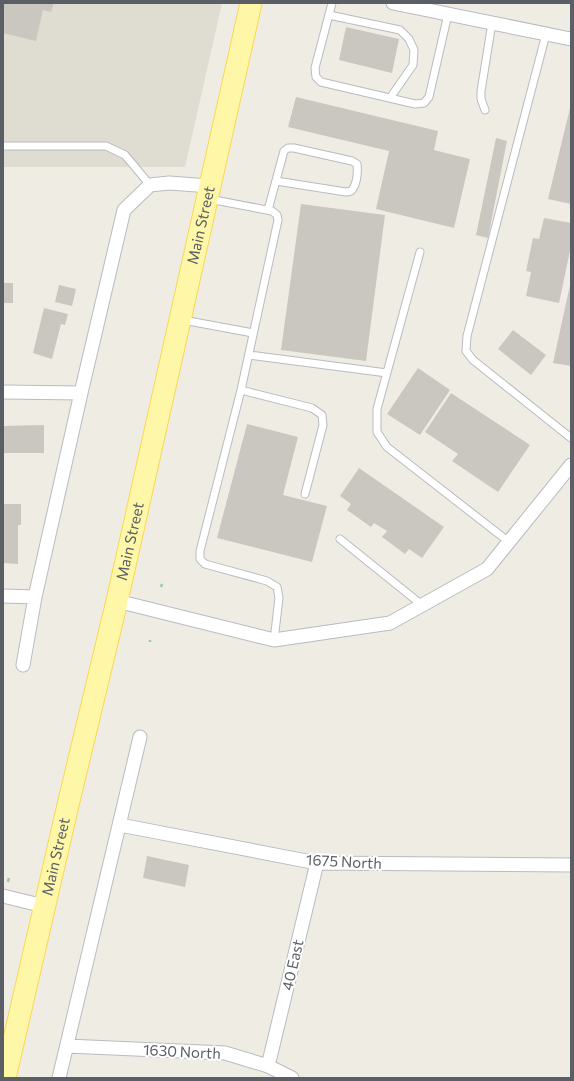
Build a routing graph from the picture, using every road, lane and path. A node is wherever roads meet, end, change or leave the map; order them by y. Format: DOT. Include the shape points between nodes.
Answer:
graph roads {
  1 [pos="251,3"];
  2 [pos="332,3"];
  3 [pos="393,3"];
  4 [pos="448,14"];
  5 [pos="329,15"];
  6 [pos="492,23"];
  7 [pos="546,34"];
  8 [pos="571,39"];
  9 [pos="390,98"];
  10 [pos="484,110"];
  11 [pos="3,146"];
  12 [pos="276,181"];
  13 [pos="150,185"];
  14 [pos="208,192"];
  15 [pos="268,210"];
  16 [pos="420,252"];
  17 [pos="180,319"];
  18 [pos="253,334"];
  19 [pos="249,355"];
  20 [pos="387,373"];
  21 [pos="241,390"];
  22 [pos="3,392"];
  23 [pos="81,393"];
  24 [pos="571,438"];
  25 [pos="571,465"];
  26 [pos="305,494"];
  27 [pos="340,539"];
  28 [pos="508,542"];
  29 [pos="3,596"];
  30 [pos="35,597"];
  31 [pos="117,601"];
  32 [pos="422,606"];
  33 [pos="274,640"];
  34 [pos="23,665"];
  35 [pos="140,737"];
  36 [pos="120,825"];
  37 [pos="317,863"];
  38 [pos="571,865"];
  39 [pos="9,877"];
  40 [pos="8,882"];
  41 [pos="3,896"];
  42 [pos="44,906"];
  43 [pos="67,1046"];
  44 [pos="268,1066"];
  45 [pos="5,1078"];
  46 [pos="59,1078"];
  47 [pos="292,1078"];
  1 -- 14 [label="main road, Main Street"];
  2 -- 5 [label="lane"];
  3 -- 4 [label="street"];
  4 -- 6 [label="street"];
  4 -- 9 [label="lane" via="429,97 424,103 415,104"];
  5 -- 9 [label="lane" via="315,68 316,77 321,82"];
  5 -- 9 [label="lane" via="400,30 409,39 414,50 413,65"];
  6 -- 7 [label="street"];
  6 -- 10 [label="lane" via="481,91"];
  7 -- 8 [label="street"];
  7 -- 24 [label="lane" via="467,336 466,351 473,360"];
  11 -- 13 [label="lane" via="106,146 125,155"];
  12 -- 12 [label="lane" via="284,151 288,148 352,161 357,164 358,169 355,187 352,191 346,192"];
  12 -- 15 [label="lane"];
  13 -- 14 [label="street" via="169,183"];
  13 -- 23 [label="street" via="124,210"];
  14 -- 15 [label="lane"];
  14 -- 17 [label="main road, Main Street"];
  15 -- 18 [label="lane" via="277,215 278,220"];
  16 -- 20 [label="lane"];
  17 -- 18 [label="lane"];
  17 -- 31 [label="main road, Main Street"];
  18 -- 19 [label="lane"];
  19 -- 20 [label="lane"];
  19 -- 21 [label="lane"];
  20 -- 28 [label="lane" via="378,410 378,432 386,447"];
  21 -- 26 [label="lane" via="312,408 322,415 323,425"];
  21 -- 33 [label="lane" via="200,559 205,564 267,580 277,587 279,598"];
  22 -- 23 [label="street"];
  23 -- 30 [label="street"];
  25 -- 28 [label="street"];
  27 -- 32 [label="lane"];
  28 -- 32 [label="street" via="487,569"];
  29 -- 30 [label="street"];
  30 -- 34 [label="street"];
  31 -- 33 [label="street"];
  31 -- 42 [label="main road, Main Street"];
  32 -- 33 [label="street" via="390,624"];
  35 -- 36 [label="street"];
  36 -- 37 [label="street, 1675 North"];
  36 -- 43 [label="street"];
  37 -- 38 [label="street, 1675 North"];
  37 -- 44 [label="street, 40 East"];
  39 -- 40 [label="path"];
  41 -- 42 [label="street"];
  42 -- 45 [label="main road, Main Street"];
  43 -- 44 [label="street, 1630 North" via="225,1053"];
  43 -- 46 [label="street"];
  44 -- 47 [label="street, 1630 North"];
}
